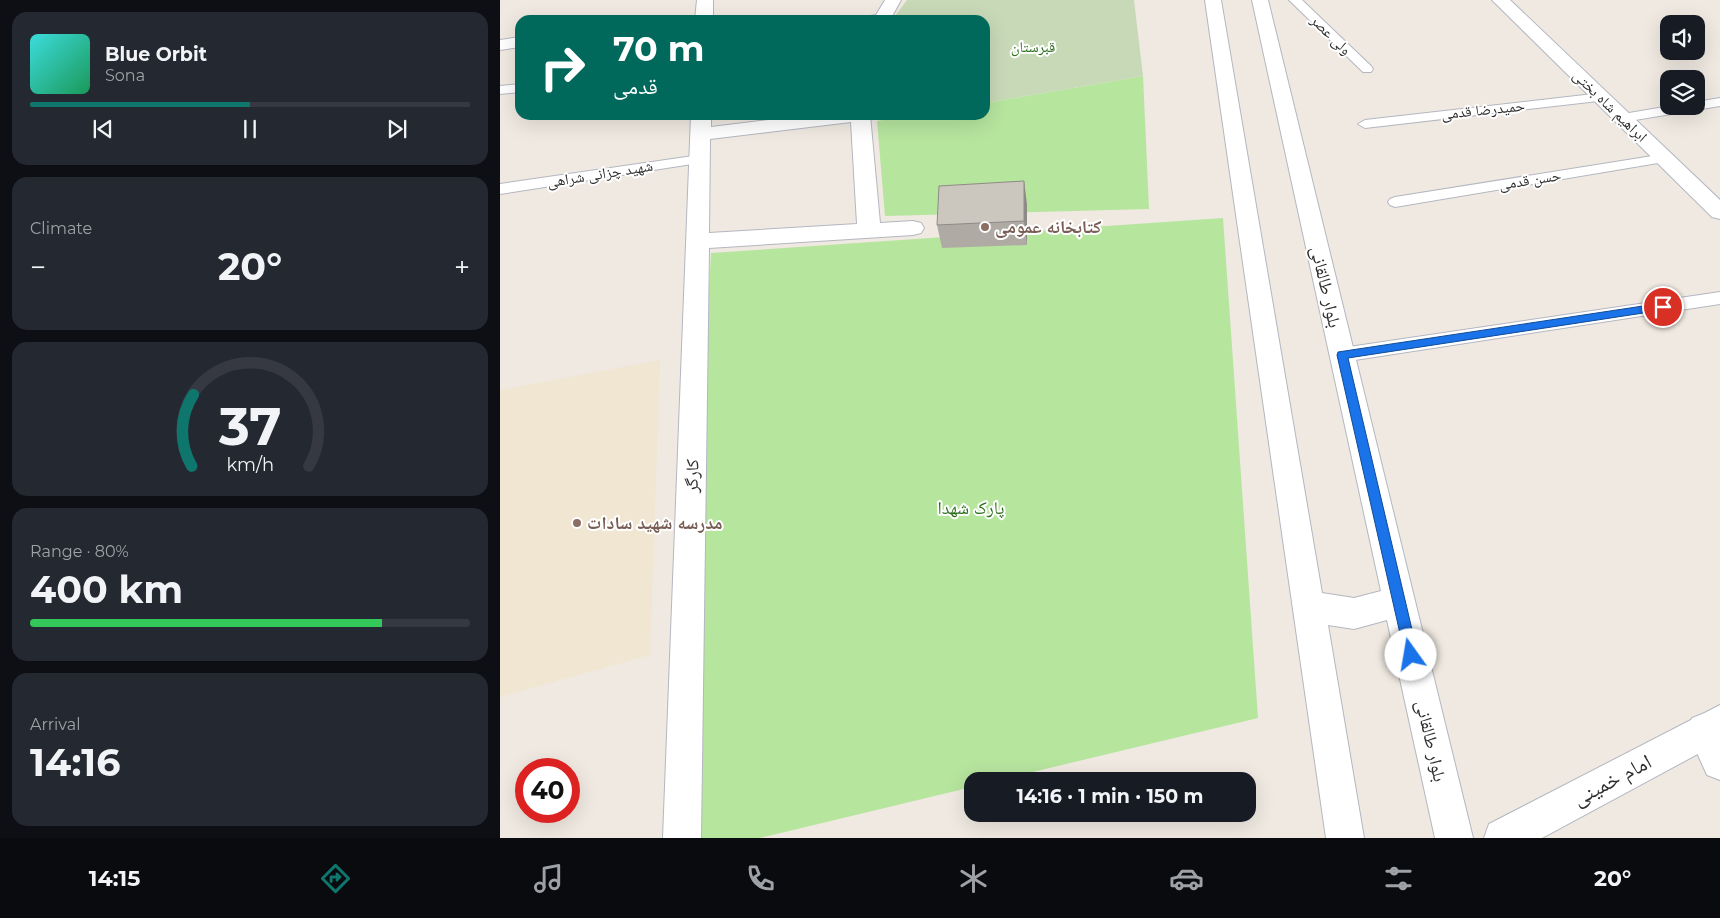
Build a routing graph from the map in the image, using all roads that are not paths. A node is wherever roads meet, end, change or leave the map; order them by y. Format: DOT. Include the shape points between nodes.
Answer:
graph roads {
  1 [pos="704,0"];
  2 [pos="893,0"];
  3 [pos="1214,0"];
  4 [pos="1260,0"];
  5 [pos="1295,0"];
  6 [pos="1500,0"];
  7 [pos="704,15"];
  8 [pos="884,15"];
  9 [pos="515,43"];
  10 [pos="500,45"];
  11 [pos="1367,69"];
  12 [pos="515,88"];
  13 [pos="500,90"];
  14 [pos="1602,97"];
  15 [pos="1720,102"];
  16 [pos="1705,104"];
  17 [pos="1660,112"];
  18 [pos="1623,118"];
  19 [pos="822,120"];
  20 [pos="860,120"];
  21 [pos="1365,124"];
  22 [pos="701,136"];
  23 [pos="1666,158"];
  24 [pos="500,189"];
  25 [pos="1395,202"];
  26 [pos="1719,209"];
  27 [pos="913,228"];
  28 [pos="869,230"];
  29 [pos="698,241"];
  30 [pos="1720,298"];
  31 [pos="1342,355"];
  32 [pos="1398,600"];
  33 [pos="1308,603"];
  34 [pos="1715,739"];
  35 [pos="682,838"];
  36 [pos="1345,838"];
  37 [pos="1454,838"];
  38 [pos="1503,838"];
  1 -- 7 [label="street"];
  2 -- 8 [label="street"];
  3 -- 33 [label="street"];
  4 -- 31 [label="street, بلوار طالقانی"];
  5 -- 11 [label="lane, ولی عصر"];
  6 -- 14 [label="street, ابراهیم شاه بختی"];
  9 -- 10 [label="street"];
  12 -- 13 [label="lane"];
  14 -- 18 [label="street, ابراهیم شاه بختی"];
  14 -- 21 [label="lane, حمیدرضا قدمی"];
  15 -- 16 [label="lane"];
  17 -- 18 [label="lane"];
  18 -- 23 [label="street, ابراهیم شاه بختی"];
  19 -- 22 [label="street"];
  20 -- 28 [label="street"];
  22 -- 24 [label="lane, شهید چزانی شراهی"];
  22 -- 29 [label="street, کارگر"];
  23 -- 25 [label="lane, حسن قدمی"];
  23 -- 26 [label="street, ابراهیم شاه بختی"];
  27 -- 28 [label="street"];
  28 -- 29 [label="street"];
  29 -- 35 [label="street, کارگر"];
  30 -- 31 [label="lane"];
  31 -- 32 [label="street, بلوار طالقانی"];
  32 -- 33 [label="street" via="1354,615"];
  32 -- 37 [label="street, بلوار طالقانی"];
  33 -- 36 [label="street"];
  34 -- 38 [label="street, امام خمینی"];
}
